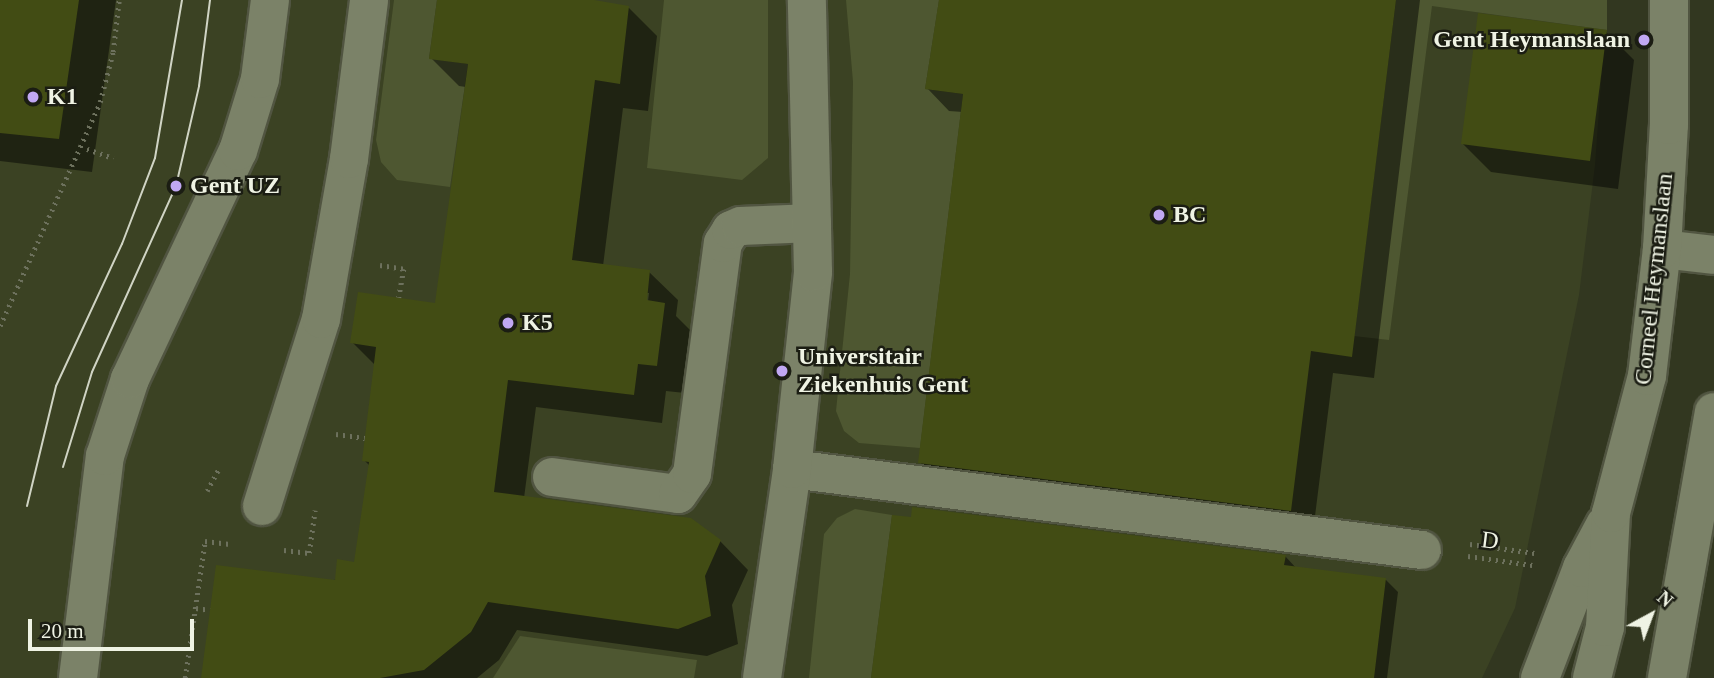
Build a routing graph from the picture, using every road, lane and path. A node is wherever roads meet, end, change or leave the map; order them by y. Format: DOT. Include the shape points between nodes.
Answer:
graph roads {
  1 [pos="120,0"];
  2 [pos="270,0"];
  3 [pos="369,0"];
  4 [pos="807,0"];
  5 [pos="1669,0"];
  6 [pos="87,149"];
  7 [pos="113,159"];
  8 [pos="812,223"];
  9 [pos="1662,248"];
  10 [pos="1714,255"];
  11 [pos="0,326"];
  12 [pos="1714,412"];
  13 [pos="792,470"];
  14 [pos="552,477"];
  15 [pos="262,506"];
  16 [pos="1611,513"];
  17 [pos="1464,543"];
  18 [pos="1422,550"];
  19 [pos="1543,554"];
  20 [pos="1540,566"];
  21 [pos="210,610"];
  22 [pos="79,678"];
  23 [pos="185,678"];
  24 [pos="762,678"];
  25 [pos="1540,678"];
  26 [pos="1592,678"];
  27 [pos="1667,678"];
  1 -- 11 [label="path" via="100,102"];
  2 -- 22 [label="street" via="260,79 238,151 130,379 104,456"];
  3 -- 15 [label="street" via="349,159 321,319"];
  4 -- 8 [label="street"];
  5 -- 9 [label="street, Corneel Heymanslaan" via="1670,125"];
  6 -- 7 [label="path"];
  8 -- 13 [label="street" via="813,272"];
  8 -- 14 [label="street" via="741,226 731,230 723,243 692,474 678,494"];
  9 -- 10 [label="street"];
  9 -- 16 [label="street, Corneel Heymanslaan" via="1647,376"];
  12 -- 27 [label="street"];
  13 -- 18 [label="street"];
  13 -- 24 [label="street"];
  16 -- 25 [label="street" via="1582,568"];
  16 -- 26 [label="street, Corneel Heymanslaan" via="1605,627"];
  17 -- 19 [label="path"];
  18 -- 20 [label="path, D"];
  21 -- 23 [label="path" via="196,608"];
}
